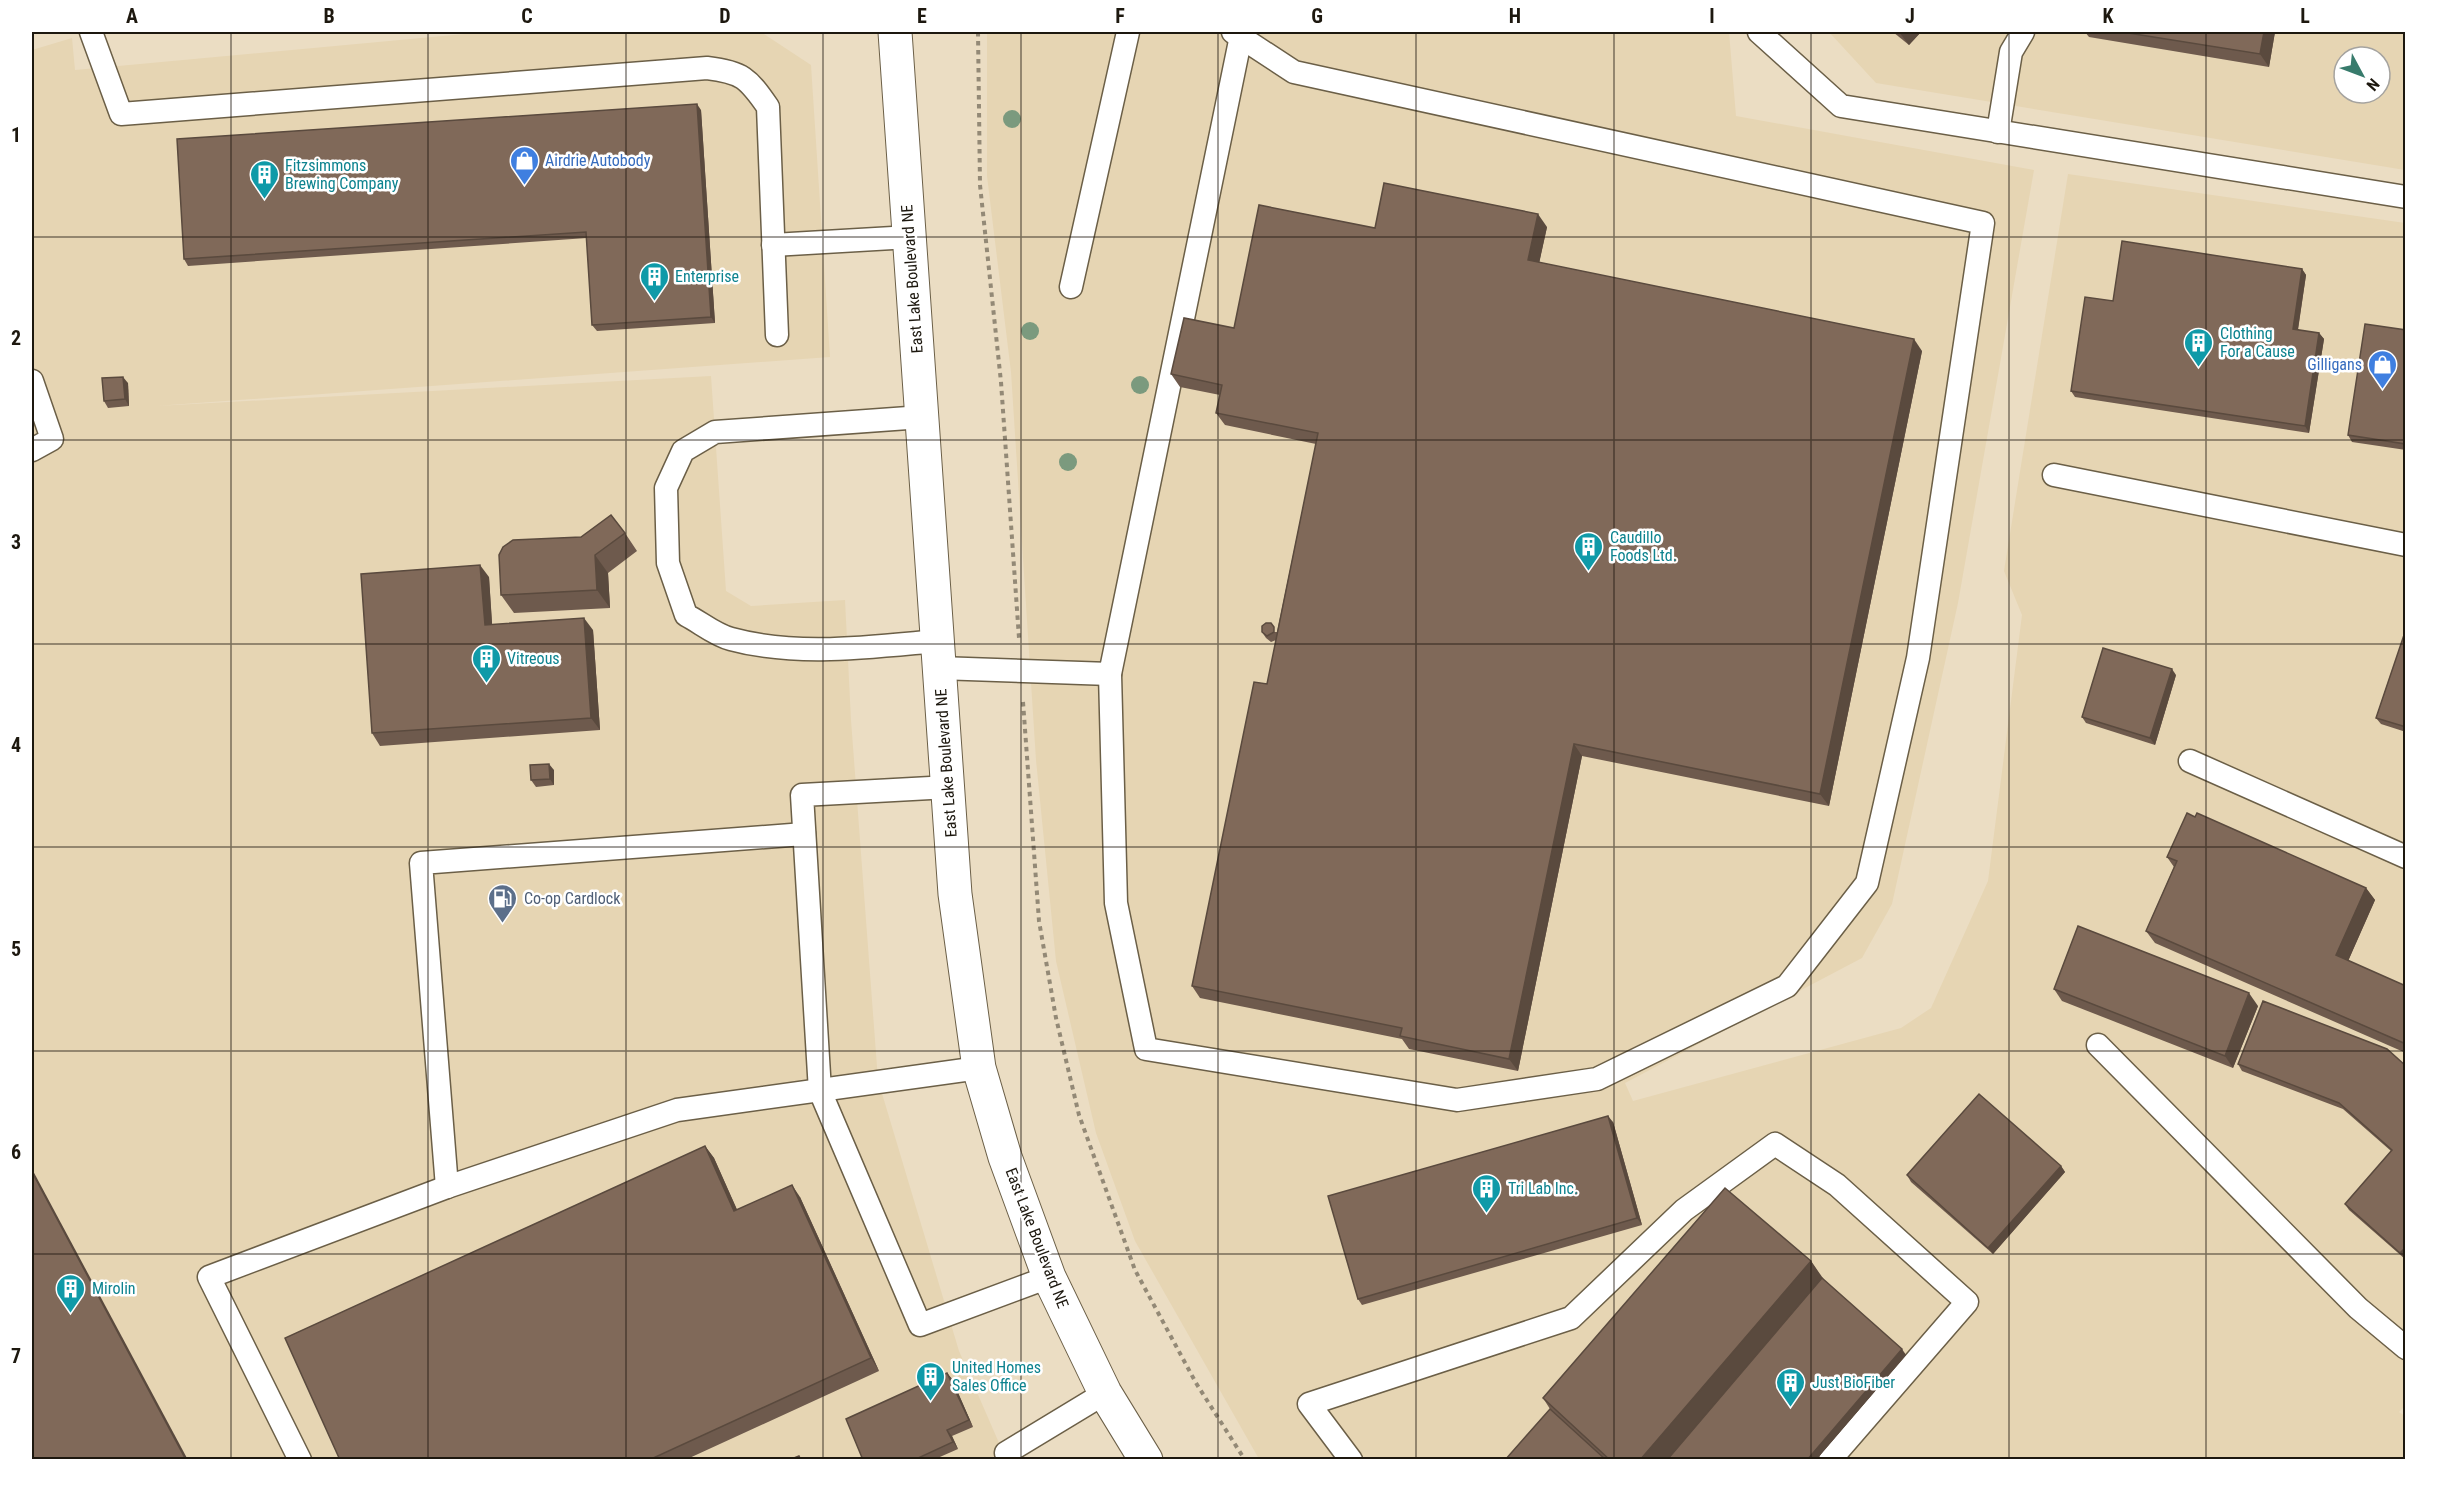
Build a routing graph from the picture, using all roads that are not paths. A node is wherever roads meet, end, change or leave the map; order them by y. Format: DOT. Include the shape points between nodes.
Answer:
graph roads {
  1 [pos="91,32"];
  2 [pos="895,32"];
  3 [pos="1128,32"];
  4 [pos="1759,32"];
  5 [pos="2023,32"];
  6 [pos="1237,34"];
  7 [pos="1998,132"];
  8 [pos="2406,197"];
  9 [pos="910,237"];
  10 [pos="773,245"];
  11 [pos="1071,287"];
  12 [pos="777,335"];
  13 [pos="32,381"];
  14 [pos="922,417"];
  15 [pos="32,450"];
  16 [pos="2054,474"];
  17 [pos="2406,544"];
  18 [pos="938,655"];
  19 [pos="1110,674"];
  20 [pos="2190,761"];
  21 [pos="949,787"];
  22 [pos="804,834"];
  23 [pos="2406,857"];
  24 [pos="2098,1045"];
  25 [pos="979,1068"];
  26 [pos="820,1091"];
  27 [pos="447,1187"];
  28 [pos="1049,1277"];
  29 [pos="2406,1348"];
  30 [pos="1105,1393"];
  31 [pos="1006,1453"];
  32 [pos="300,1460"];
  33 [pos="1146,1460"];
  34 [pos="1351,1460"];
  35 [pos="1830,1460"];
  1 -- 10 [label="lane" via="121,114 706,69 731,71 752,84 768,107"];
  2 -- 9 [label="main road, East Lake Boulevard NE"];
  3 -- 11 [label="lane"];
  4 -- 7 [label="lane" via="1841,106"];
  5 -- 7 [label="lane" via="2011,52"];
  6 -- 19 [label="lane"];
  6 -- 19 [label="lane" via="1294,72 1983,223 1918,658 1867,884 1787,986 1597,1079 1457,1100 1146,1049 1116,903"];
  7 -- 8 [label="lane"];
  9 -- 10 [label="lane"];
  9 -- 14 [label="main road, East Lake Boulevard NE"];
  10 -- 12 [label="lane"];
  13 -- 15 [label="lane" via="52,439"];
  14 -- 18 [label="main road, East Lake Boulevard NE"];
  14 -- 18 [label="lane" via="715,432 683,451 666,488 668,563 686,615 729,639 779,648"];
  16 -- 17 [label="lane"];
  18 -- 19 [label="lane" via="1021,670"];
  18 -- 21 [label="main road, East Lake Boulevard NE"];
  20 -- 23 [label="lane"];
  21 -- 22 [label="lane" via="802,795"];
  21 -- 25 [label="main road, East Lake Boulevard NE" via="955,894"];
  22 -- 26 [label="lane"];
  22 -- 27 [label="lane" via="421,862"];
  24 -- 29 [label="lane" via="2358,1308"];
  25 -- 26 [label="lane"];
  25 -- 28 [label="main road, East Lake Boulevard NE" via="1005,1157"];
  26 -- 27 [label="lane" via="677,1110"];
  26 -- 28 [label="lane" via="920,1325"];
  27 -- 32 [label="lane" via="209,1277"];
  28 -- 30 [label="main road, East Lake Boulevard NE"];
  30 -- 31 [label="lane"];
  30 -- 33 [label="main road, East Lake Boulevard NE"];
  34 -- 35 [label="lane" via="1309,1404 1571,1318 1684,1210 1775,1144 1838,1185 1967,1302"];
}
